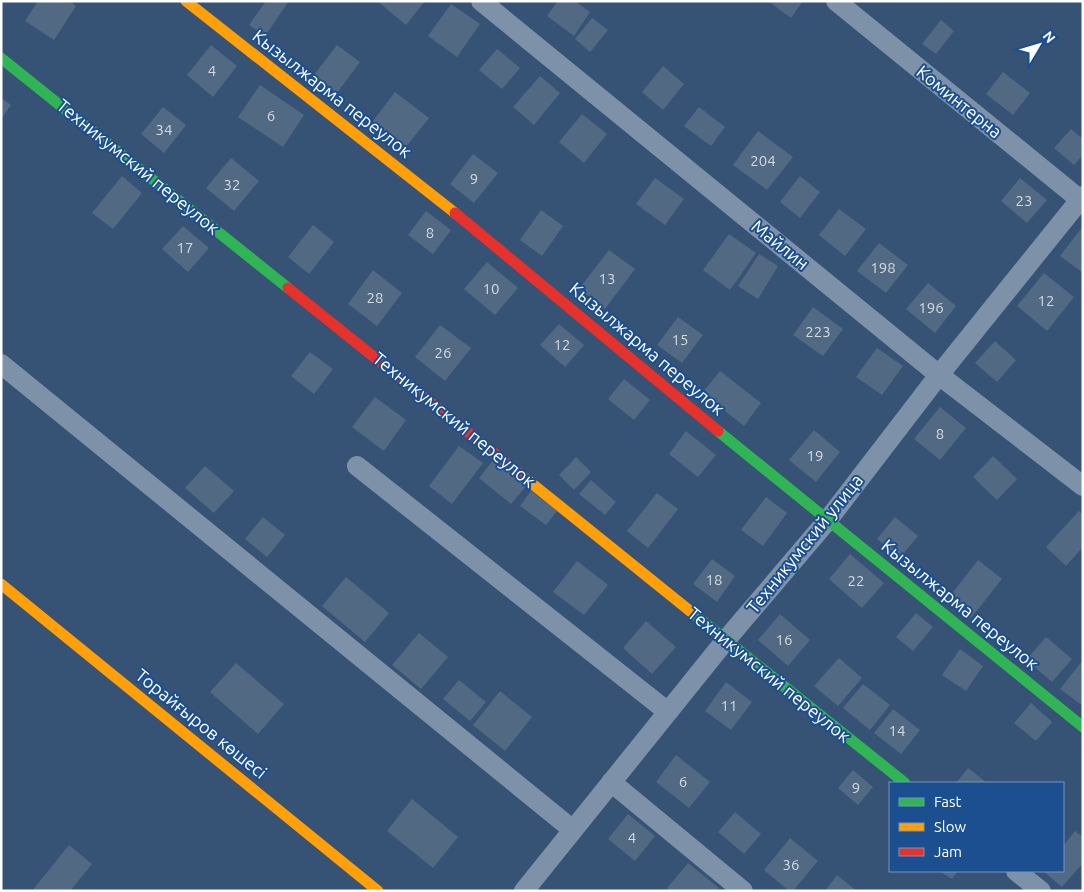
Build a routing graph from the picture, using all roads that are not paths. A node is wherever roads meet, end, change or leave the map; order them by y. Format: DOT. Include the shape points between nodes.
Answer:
graph roads {
  1 [pos="186,1"];
  2 [pos="481,1"];
  3 [pos="836,1"];
  4 [pos="1,58"];
  5 [pos="1082,199"];
  6 [pos="1,364"];
  7 [pos="939,374"];
  8 [pos="356,466"];
  9 [pos="1083,486"];
  10 [pos="827,521"];
  11 [pos="1,584"];
  12 [pos="725,641"];
  13 [pos="668,712"];
  14 [pos="1083,727"];
  15 [pos="611,782"];
  16 [pos="904,782"];
  17 [pos="573,830"];
  18 [pos="1017,872"];
  19 [pos="378,891"];
  20 [pos="524,891"];
  21 [pos="743,891"];
  22 [pos="1041,891"];
  1 -- 10 [label="street, Кызылжарма переулок" via="455,213"];
  2 -- 7 [label="street, Майлин"];
  3 -- 5 [label="street, Коминтерна"];
  4 -- 12 [label="street, Техникумский переулок"];
  5 -- 7 [label="street, Техникумский улица"];
  6 -- 17 [label="street"];
  7 -- 9 [label="street, Майлин"];
  7 -- 10 [label="street, Техникумский улица"];
  8 -- 13 [label="street"];
  10 -- 12 [label="street, Техникумский улица"];
  10 -- 14 [label="street, Кызылжарма переулок"];
  11 -- 19 [label="street, Торайғыров көшесі"];
  12 -- 13 [label="street, Техникумский улица"];
  12 -- 16 [label="street, Техникумский переулок"];
  13 -- 15 [label="street, Техникумский улица"];
  15 -- 17 [label="street, Техникумский улица"];
  15 -- 21 [label="street"];
  17 -- 20 [label="street, Техникумский улица"];
  18 -- 22 [label="street"];
}
